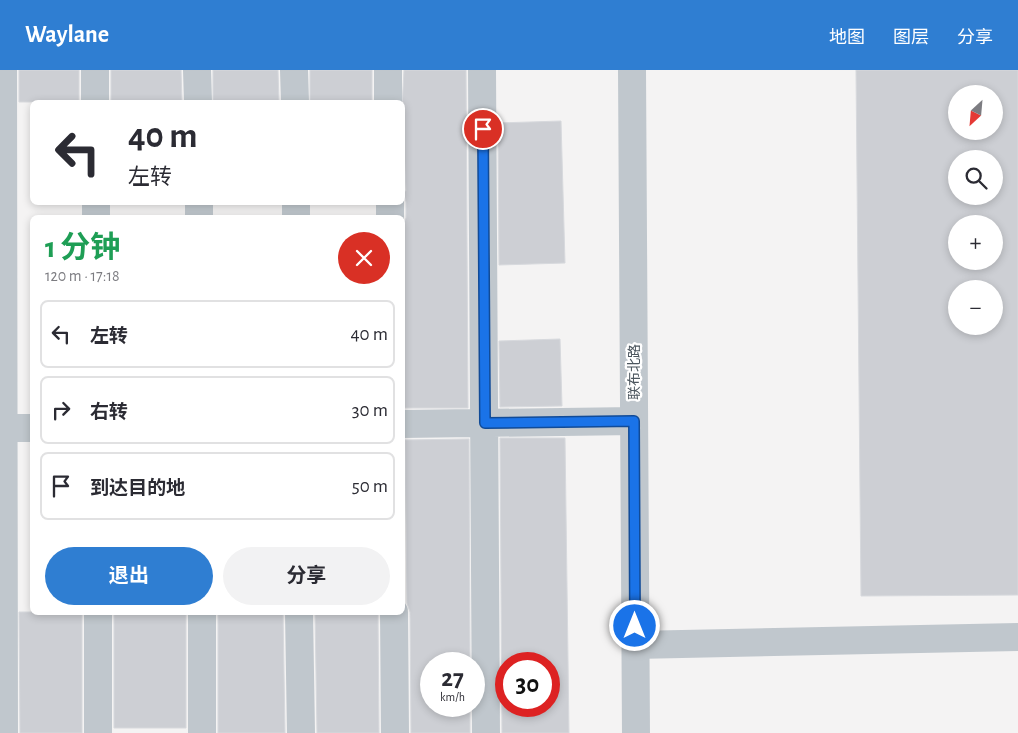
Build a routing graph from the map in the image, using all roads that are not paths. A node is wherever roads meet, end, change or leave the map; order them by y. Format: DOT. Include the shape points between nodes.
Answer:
graph roads {
  1 [pos="3,70"];
  2 [pos="95,70"];
  3 [pos="197,70"];
  4 [pos="294,70"];
  5 [pos="388,70"];
  6 [pos="482,70"];
  7 [pos="632,70"];
  8 [pos="95,100"];
  9 [pos="198,100"];
  10 [pos="294,100"];
  11 [pos="388,100"];
  12 [pos="634,421"];
  13 [pos="485,423"];
  14 [pos="405,424"];
  15 [pos="2,428"];
  16 [pos="30,428"];
  17 [pos="98,615"];
  18 [pos="202,615"];
  19 [pos="300,615"];
  20 [pos="394,615"];
  21 [pos="1018,637"];
  22 [pos="636,645"];
  23 [pos="4,733"];
  24 [pos="98,733"];
  25 [pos="202,733"];
  26 [pos="300,733"];
  27 [pos="395,733"];
  28 [pos="486,733"];
  29 [pos="636,733"];
  1 -- 15 [label="street"];
  2 -- 8 [label="street"];
  3 -- 9 [label="street"];
  4 -- 10 [label="street"];
  5 -- 11 [label="street"];
  6 -- 13 [label="street"];
  7 -- 12 [label="street, 联布北路"];
  12 -- 13 [label="street"];
  12 -- 22 [label="street, 联布北路"];
  13 -- 14 [label="street"];
  13 -- 28 [label="street"];
  15 -- 16 [label="street"];
  15 -- 23 [label="street"];
  17 -- 24 [label="street"];
  18 -- 25 [label="street"];
  19 -- 26 [label="street"];
  20 -- 27 [label="street"];
  21 -- 22 [label="street"];
  22 -- 29 [label="street, 联布北路"];
}
